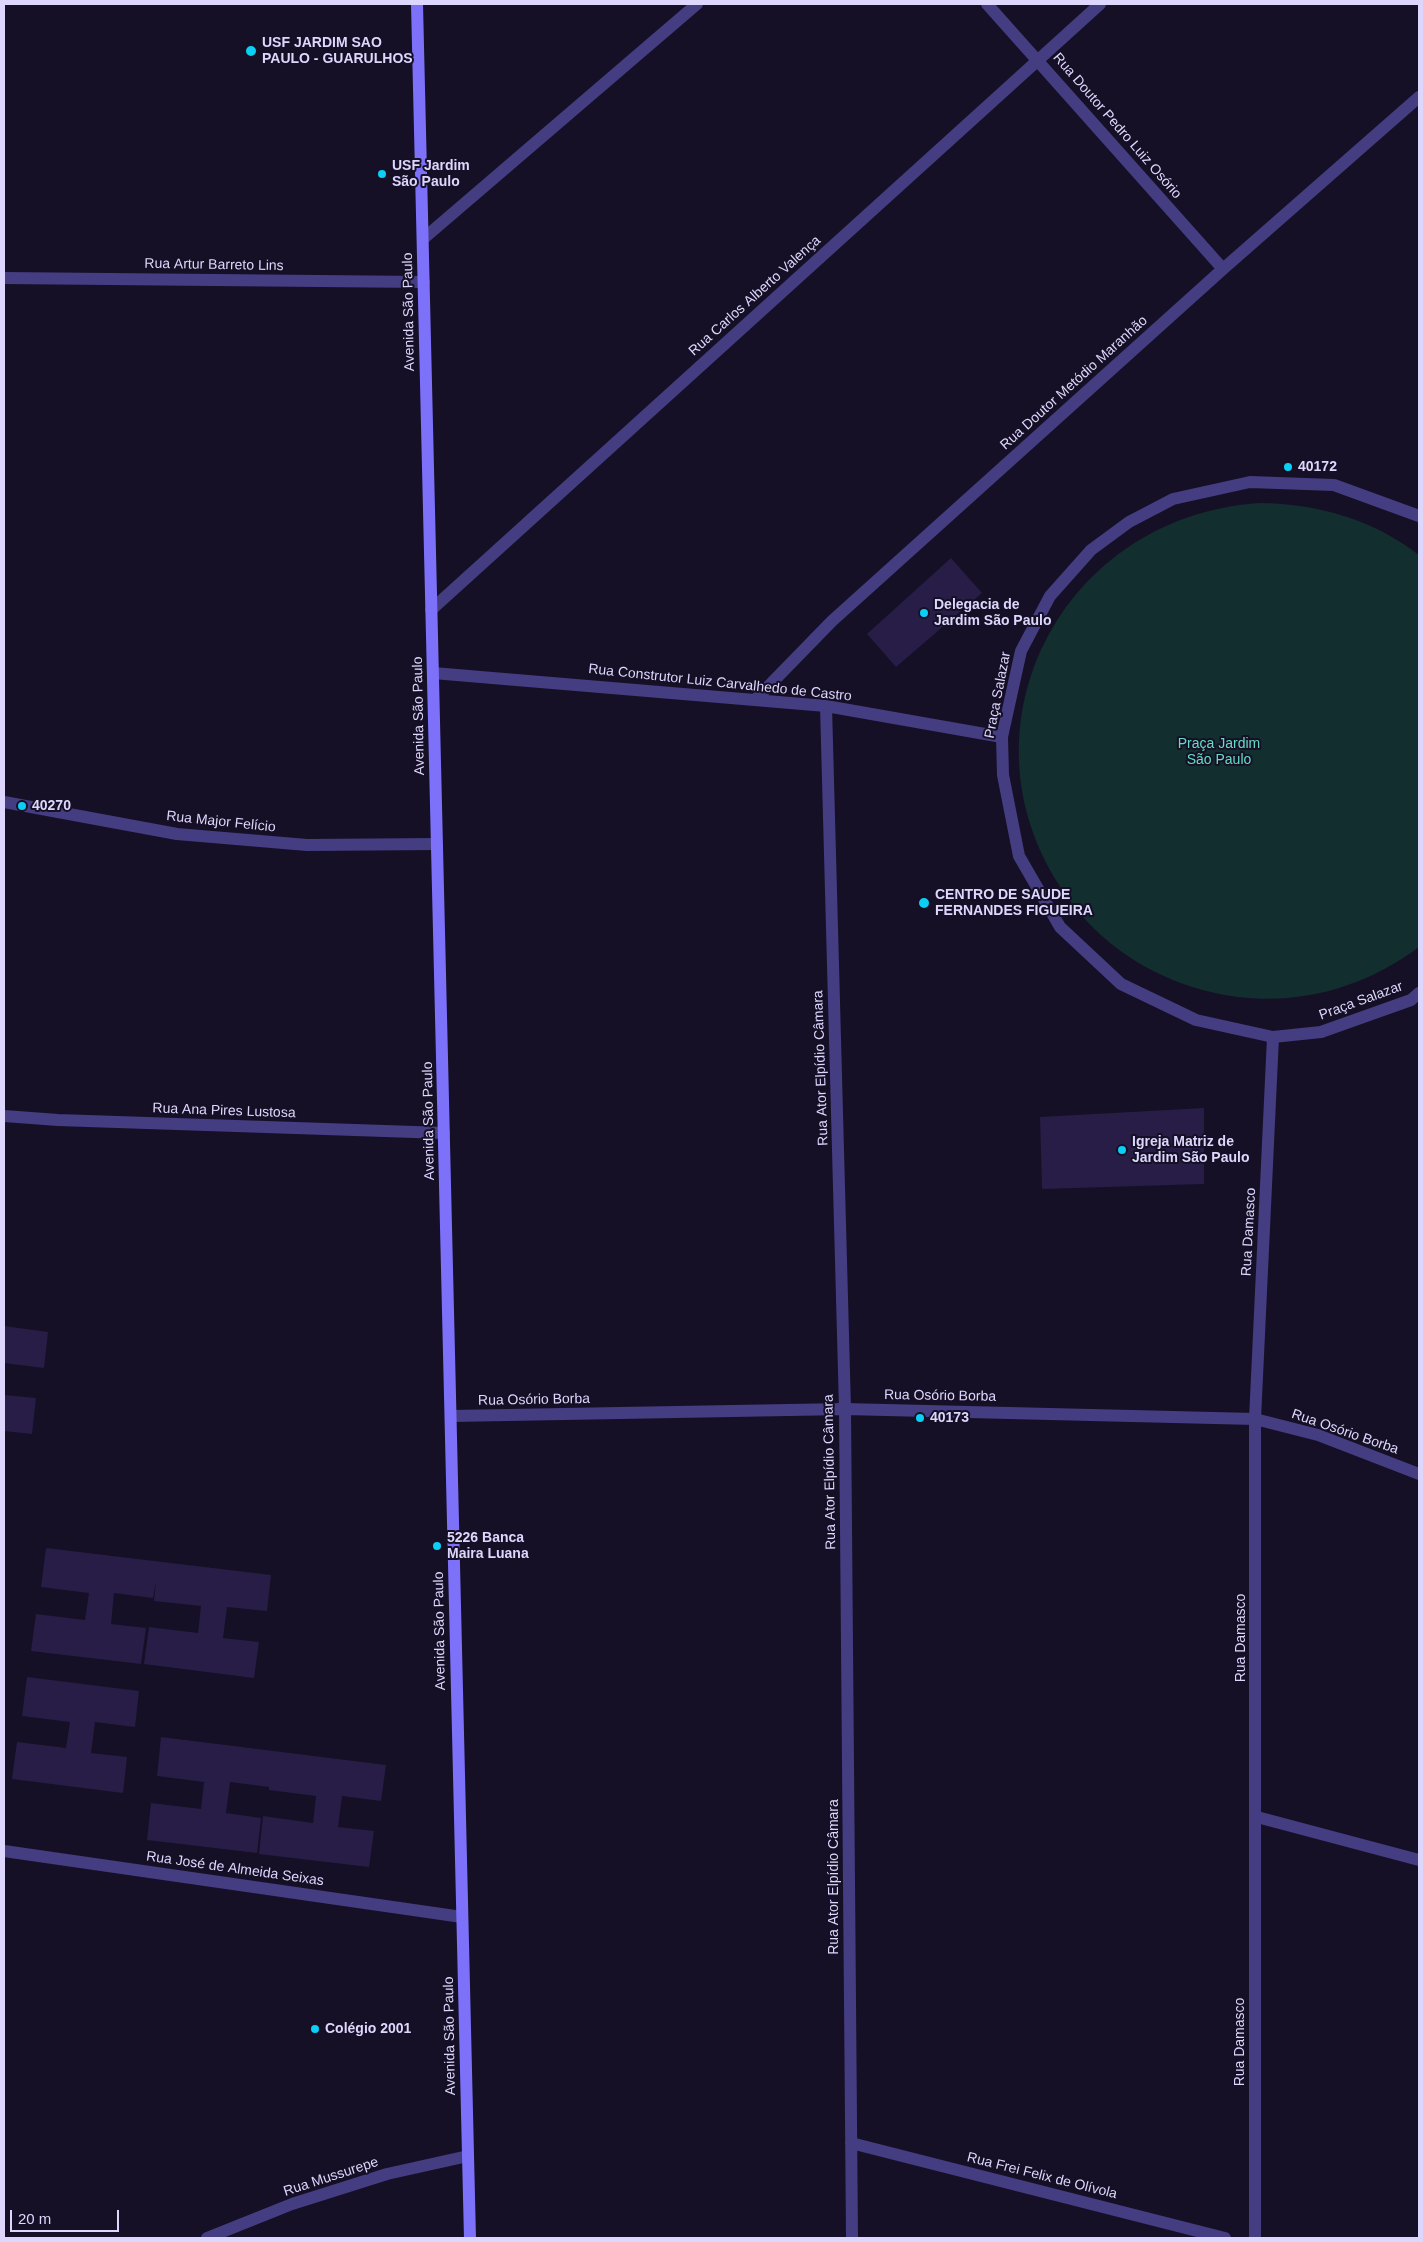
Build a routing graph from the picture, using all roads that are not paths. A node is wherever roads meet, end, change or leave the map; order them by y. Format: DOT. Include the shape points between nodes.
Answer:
graph roads {
  1 [pos="417,4"];
  2 [pos="698,4"];
  3 [pos="987,4"];
  4 [pos="1100,4"];
  5 [pos="1038,59"];
  6 [pos="1419,97"];
  7 [pos="423,239"];
  8 [pos="1223,269"];
  9 [pos="4,278"];
  10 [pos="424,282"];
  11 [pos="1419,516"];
  12 [pos="431,610"];
  13 [pos="433,673"];
  14 [pos="756,699"];
  15 [pos="826,706"];
  16 [pos="1002,737"];
  17 [pos="4,802"];
  18 [pos="437,844"];
  19 [pos="1419,993"];
  20 [pos="1273,1037"];
  21 [pos="4,1116"];
  22 [pos="444,1132"];
  23 [pos="845,1409"];
  24 [pos="451,1416"];
  25 [pos="1255,1419"];
  26 [pos="1419,1474"];
  27 [pos="1256,1817"];
  28 [pos="4,1851"];
  29 [pos="1419,1860"];
  30 [pos="462,1917"];
  31 [pos="851,2143"];
  32 [pos="468,2156"];
  33 [pos="207,2238"];
  34 [pos="470,2238"];
  35 [pos="852,2238"];
  36 [pos="1225,2238"];
  37 [pos="1255,2238"];
  1 -- 7 [label="main road, Avenida São Paulo"];
  2 -- 7 [label="street"];
  3 -- 5 [label="street, Rua Doutor Pedro Luiz Osório"];
  4 -- 5 [label="street, Rua Carlos Alberto Valença"];
  5 -- 8 [label="street, Rua Doutor Pedro Luiz Osório"];
  5 -- 12 [label="street, Rua Carlos Alberto Valença"];
  6 -- 8 [label="street, Rua Doutor Metódio Maranhão"];
  7 -- 10 [label="main road, Avenida São Paulo"];
  8 -- 14 [label="street, Rua Doutor Metódio Maranhão" via="832,621"];
  9 -- 10 [label="street, Rua Artur Barreto Lins"];
  10 -- 12 [label="main road, Avenida São Paulo"];
  11 -- 16 [label="street, Praça Salazar" via="1334,485 1250,482 1173,499 1129,522 1091,550 1050,596 1020,651"];
  12 -- 13 [label="main road, Avenida São Paulo"];
  13 -- 14 [label="street, Rua Construtor Luiz Carvalhedo de Castro"];
  13 -- 18 [label="main road, Avenida São Paulo"];
  14 -- 15 [label="street, Rua Construtor Luiz Carvalhedo de Castro"];
  15 -- 16 [label="street, Rua Construtor Luiz Carvalhedo de Castro"];
  15 -- 23 [label="street, Rua Ator Elpídio Câmara"];
  16 -- 20 [label="street, Praça Salazar" via="1003,775 1019,856 1060,927 1121,984 1196,1020"];
  17 -- 18 [label="street, Rua Major Felício" via="177,834 307,845"];
  18 -- 22 [label="main road, Avenida São Paulo"];
  19 -- 20 [label="street, Praça Salazar" via="1411,1000 1346,1025 1321,1032"];
  20 -- 25 [label="street, Rua Damasco"];
  21 -- 22 [label="street, Rua Ana Pires Lustosa"];
  22 -- 24 [label="main road, Avenida São Paulo"];
  23 -- 24 [label="street, Rua Osório Borba"];
  23 -- 25 [label="street, Rua Osório Borba"];
  23 -- 31 [label="street, Rua Ator Elpídio Câmara"];
  24 -- 30 [label="main road, Avenida São Paulo"];
  25 -- 26 [label="street, Rua Osório Borba" via="1318,1435"];
  25 -- 27 [label="street, Rua Damasco"];
  27 -- 29 [label="street"];
  27 -- 37 [label="street, Rua Damasco"];
  28 -- 30 [label="street, Rua José de Almeida Seixas"];
  30 -- 32 [label="main road, Avenida São Paulo"];
  31 -- 35 [label="street, Rua Ator Elpídio Câmara"];
  31 -- 36 [label="street, Rua Frei Felix de Olívola"];
  32 -- 33 [label="street, Rua Mussurepe" via="387,2174 302,2201"];
  32 -- 34 [label="main road, Avenida São Paulo"];
}
